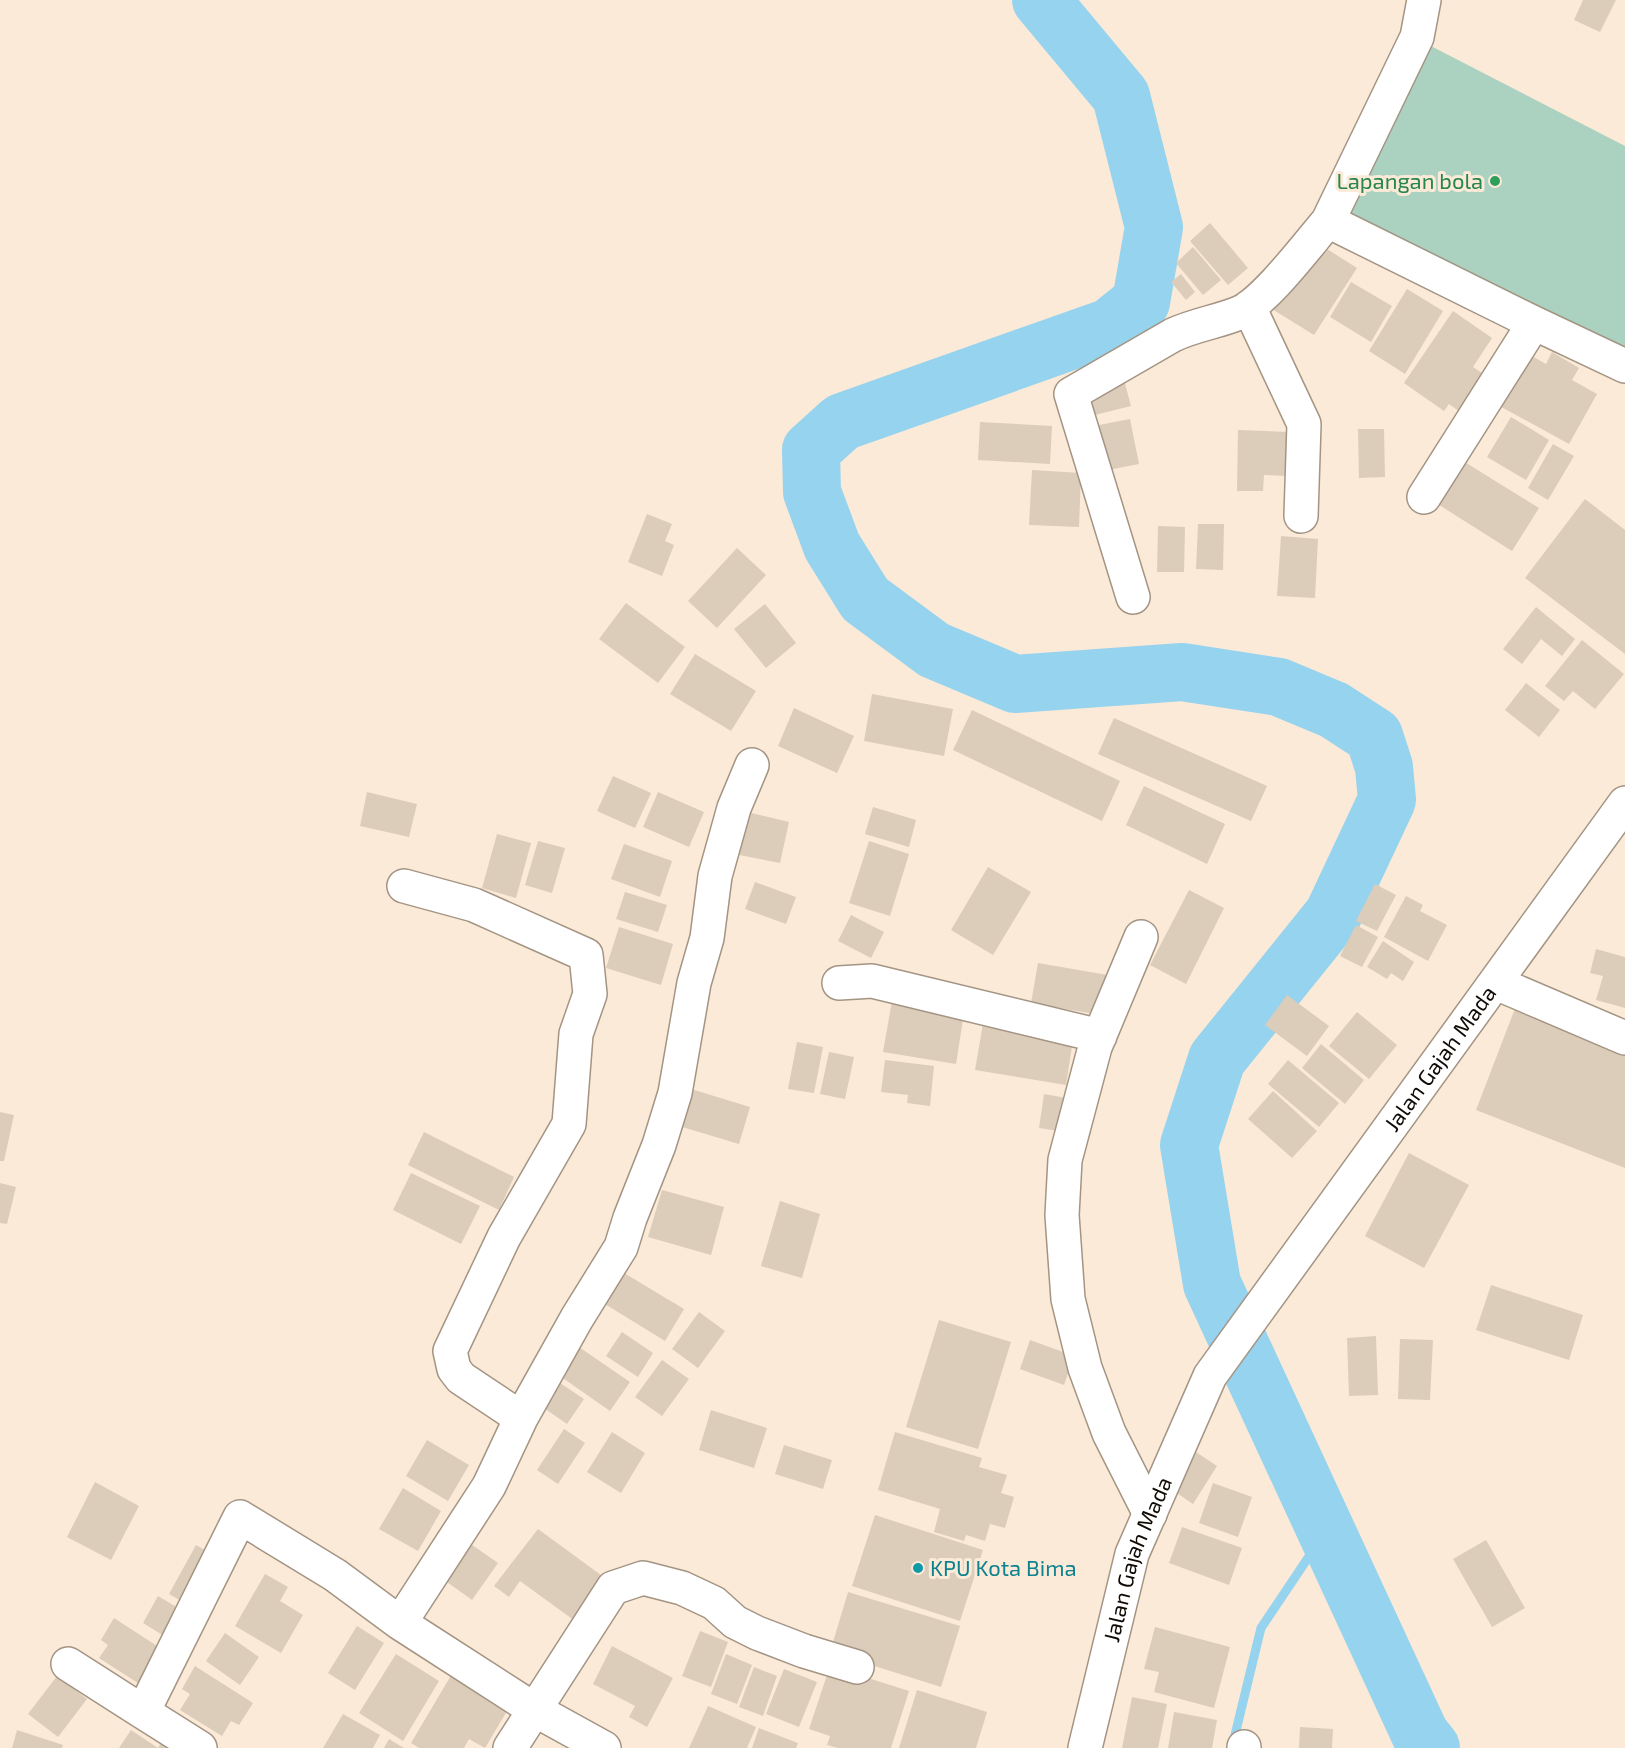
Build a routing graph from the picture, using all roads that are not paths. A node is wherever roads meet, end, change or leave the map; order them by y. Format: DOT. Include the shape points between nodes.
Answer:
graph roads {
  1 [pos="1424,0"];
  2 [pos="1328,221"];
  3 [pos="1249,306"];
  4 [pos="1534,324"];
  5 [pos="1625,366"];
  6 [pos="1424,497"];
  7 [pos="1301,516"];
  8 [pos="1133,597"];
  9 [pos="752,765"];
  10 [pos="1625,803"];
  11 [pos="404,886"];
  12 [pos="1141,937"];
  13 [pos="839,983"];
  14 [pos="1496,983"];
  15 [pos="1100,1036"];
  16 [pos="1625,1038"];
  17 [pos="520,1418"];
  18 [pos="1150,1514"];
  19 [pos="400,1623"];
  20 [pos="68,1664"];
  21 [pos="857,1667"];
  22 [pos="535,1710"];
  23 [pos="144,1712"];
  24 [pos="200,1748"];
  25 [pos="510,1748"];
  26 [pos="604,1748"];
  27 [pos="1085,1748"];
  1 -- 2 [label="street" via="1417,37"];
  2 -- 3 [label="street" via="1273,285"];
  2 -- 4 [label="street"];
  3 -- 7 [label="street" via="1304,424"];
  3 -- 8 [label="street" via="1240,313 1173,335 1071,394"];
  4 -- 5 [label="street"];
  4 -- 6 [label="street"];
  9 -- 17 [label="street" via="734,808 715,876 707,938 693,983 675,1093 659,1144 621,1247"];
  10 -- 14 [label="street, Jalan Gajah Mada"];
  11 -- 17 [label="street" via="474,904 586,955 590,994 576,1034 569,1124 504,1237 450,1351 454,1370 461,1378"];
  12 -- 15 [label="street"];
  13 -- 15 [label="street" via="872,981"];
  14 -- 16 [label="street"];
  14 -- 18 [label="street, Jalan Gajah Mada" via="1210,1376"];
  15 -- 18 [label="street" via="1065,1160 1062,1215 1068,1299 1085,1368 1109,1433"];
  17 -- 19 [label="street" via="489,1486"];
  18 -- 27 [label="street, Jalan Gajah Mada" via="1132,1554"];
  19 -- 22 [label="street"];
  19 -- 23 [label="street" via="335,1575 240,1517"];
  20 -- 23 [label="street"];
  21 -- 22 [label="street" via="757,1633 735,1622 714,1603 682,1588 644,1578 613,1588"];
  22 -- 25 [label="street"];
  22 -- 26 [label="street"];
  23 -- 24 [label="street"];
}
